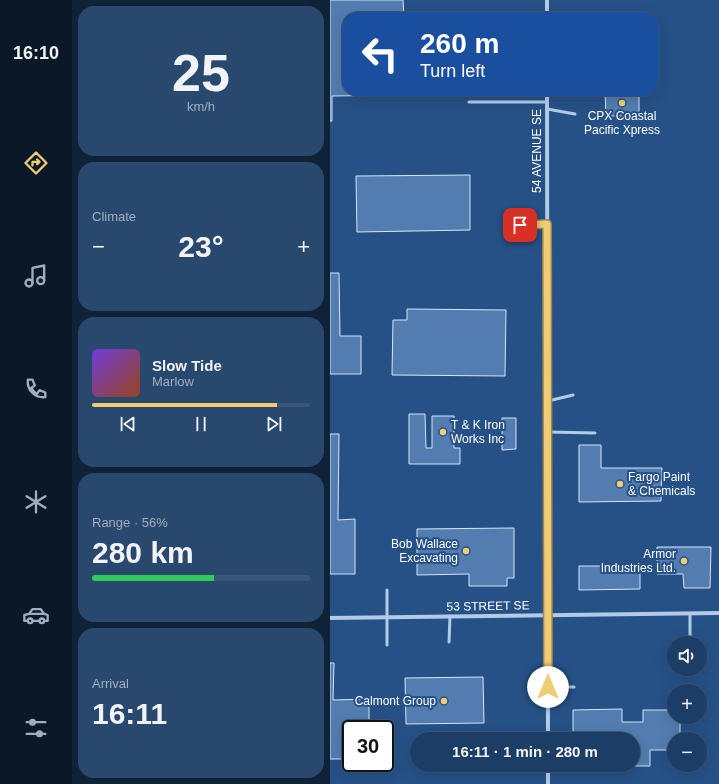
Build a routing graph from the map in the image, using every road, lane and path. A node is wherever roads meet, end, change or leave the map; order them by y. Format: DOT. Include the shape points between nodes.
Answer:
graph roads {
  1 [pos="547,0"];
  2 [pos="547,12"];
  3 [pos="547,96"];
  4 [pos="469,102"];
  5 [pos="547,102"];
  6 [pos="547,109"];
  7 [pos="575,114"];
  8 [pos="547,224"];
  9 [pos="506,225"];
  10 [pos="573,395"];
  11 [pos="548,401"];
  12 [pos="548,432"];
  13 [pos="595,433"];
  14 [pos="387,590"];
  15 [pos="719,613"];
  16 [pos="690,614"];
  17 [pos="548,615"];
  18 [pos="450,616"];
  19 [pos="387,617"];
  20 [pos="330,618"];
  21 [pos="690,636"];
  22 [pos="449,642"];
  23 [pos="387,645"];
  24 [pos="548,687"];
  25 [pos="574,687"];
  26 [pos="548,732"];
  27 [pos="548,772"];
  28 [pos="548,784"];
  1 -- 2 [label="street"];
  3 -- 5 [label="street, 54 AVENUE SE"];
  4 -- 5 [label="lane"];
  5 -- 6 [label="street, 54 AVENUE SE"];
  6 -- 7 [label="lane"];
  6 -- 8 [label="street, 54 AVENUE SE"];
  8 -- 9 [label="lane"];
  8 -- 11 [label="street, 54 AVENUE SE"];
  10 -- 11 [label="lane"];
  11 -- 12 [label="street, 54 AVENUE SE"];
  12 -- 13 [label="lane"];
  12 -- 17 [label="street, 54 AVENUE SE"];
  14 -- 19 [label="lane"];
  15 -- 16 [label="street, 53 STREET SE"];
  16 -- 17 [label="street, 53 STREET SE"];
  16 -- 21 [label="lane"];
  17 -- 18 [label="street, 53 STREET SE"];
  17 -- 24 [label="street, 54 AVENUE SE"];
  18 -- 19 [label="street, 53 STREET SE"];
  18 -- 22 [label="lane"];
  19 -- 20 [label="street, 53 STREET SE"];
  19 -- 23 [label="lane"];
  24 -- 25 [label="lane"];
  24 -- 26 [label="street, 54 AVENUE SE"];
  27 -- 28 [label="street"];
}
